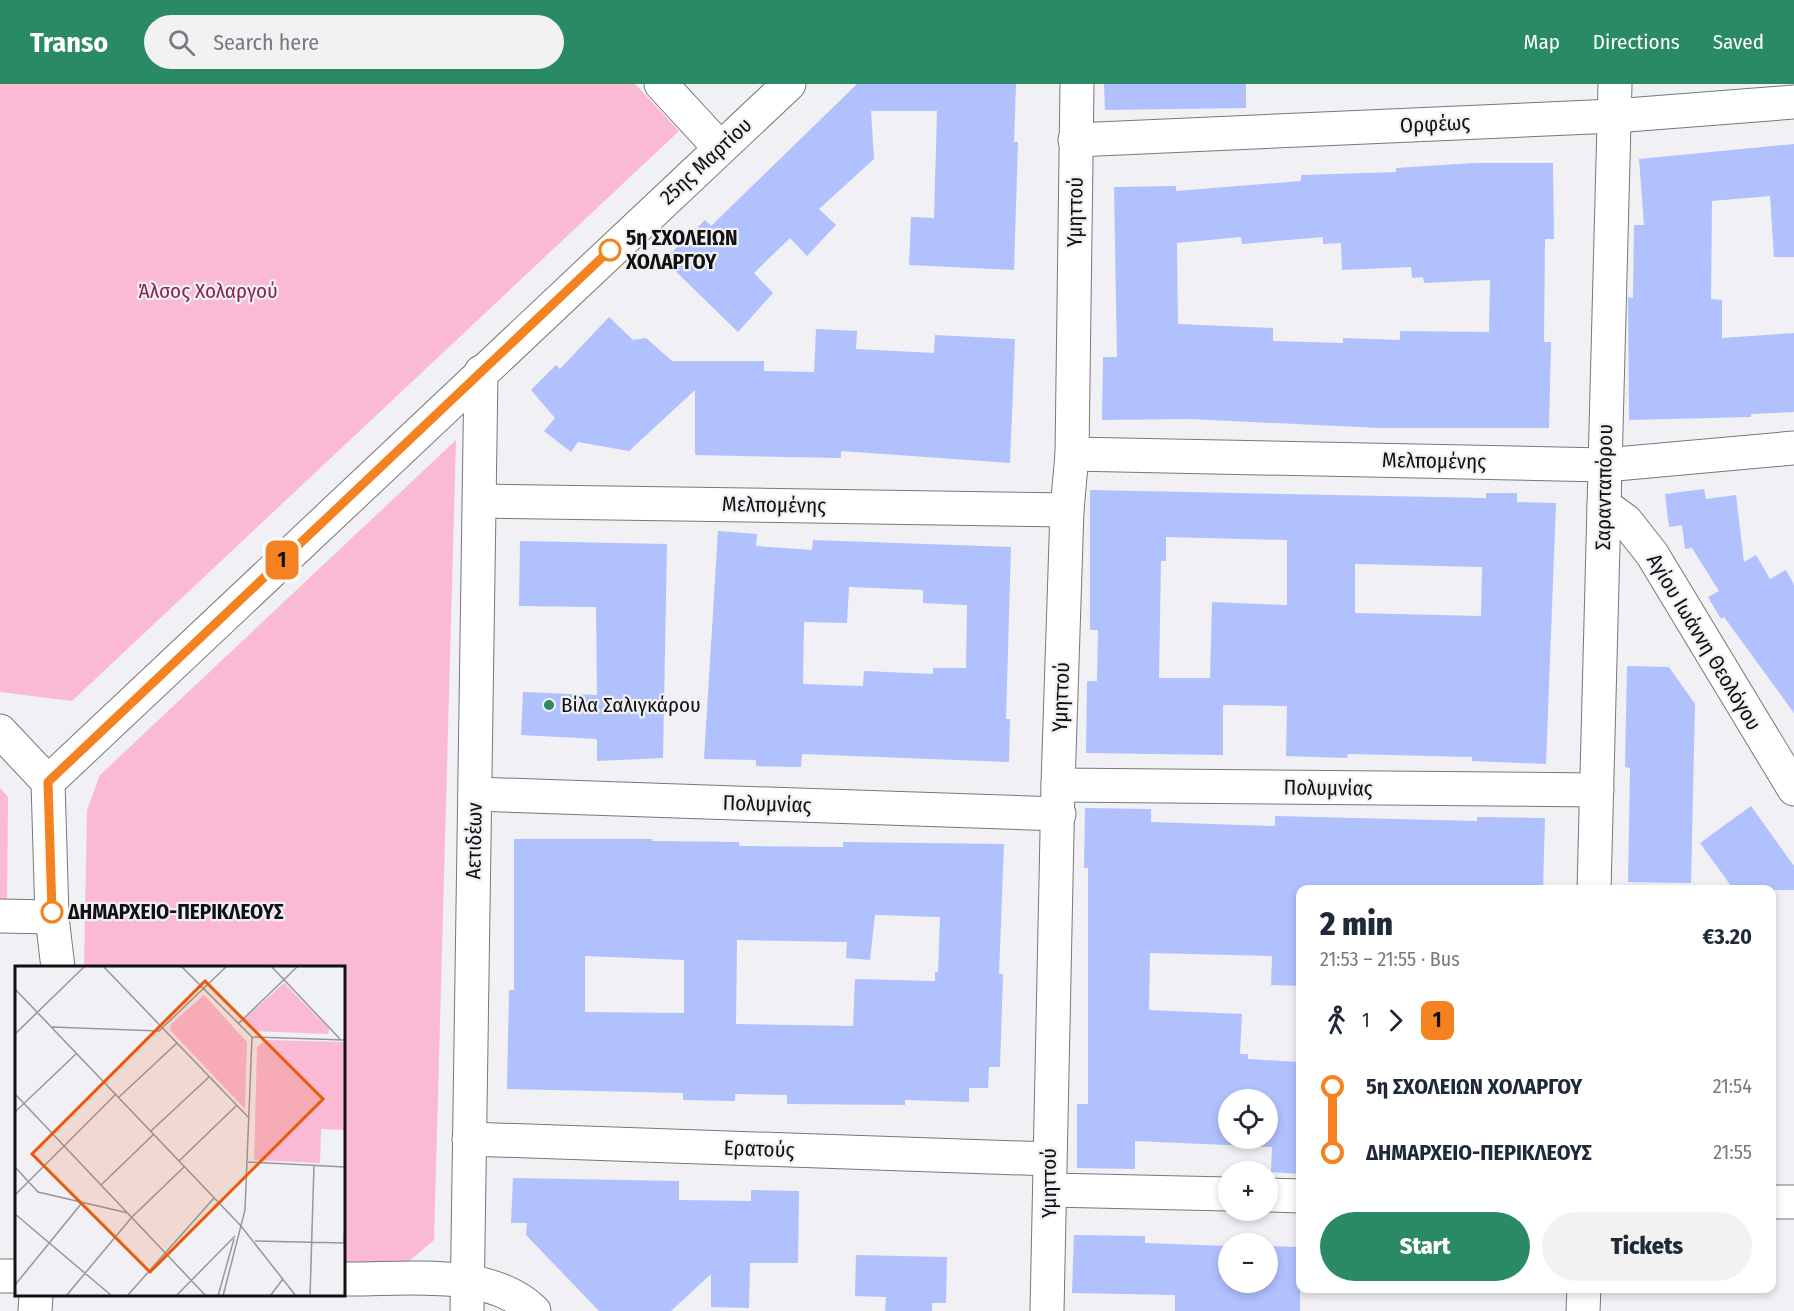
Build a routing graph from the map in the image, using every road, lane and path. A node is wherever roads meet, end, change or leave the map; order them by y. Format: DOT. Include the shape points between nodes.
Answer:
graph roads {
  1 [pos="661,84"];
  2 [pos="789,84"];
  3 [pos="1077,84"];
  4 [pos="1614,100"];
  5 [pos="1794,102"];
  6 [pos="1076,140"];
  7 [pos="719,147"];
  8 [pos="481,372"];
  9 [pos="1794,448"];
  10 [pos="1072,454"];
  11 [pos="1605,465"];
  12 [pos="481,501"];
  13 [pos="1604,505"];
  14 [pos="1067,510"];
  15 [pos="0,731"];
  16 [pos="48,782"];
  17 [pos="1794,789"];
  18 [pos="1597,790"];
  19 [pos="476,794"];
  20 [pos="1059,799"];
  21 [pos="1594,885"];
  22 [pos="0,916"];
  23 [pos="52,917"];
  24 [pos="47,966"];
  25 [pos="58,966"];
  26 [pos="468,1139"];
  27 [pos="1050,1175"];
  28 [pos="1218,1193"];
  29 [pos="1278,1195"];
  30 [pos="1296,1196"];
  31 [pos="1776,1202"];
  32 [pos="1794,1202"];
  33 [pos="345,1279"];
  34 [pos="1584,1293"];
  35 [pos="36,1296"];
  36 [pos="467,1296"];
  37 [pos="35,1311"];
  38 [pos="534,1311"];
  39 [pos="1047,1311"];
  40 [pos="1583,1311"];
  1 -- 7 [label="street"];
  2 -- 7 [label="street, 25ης Μαρτίου"];
  3 -- 6 [label="street, Υμηττού"];
  4 -- 5 [label="street, Ορφέως"];
  4 -- 6 [label="street, Ορφέως"];
  4 -- 11 [label="street, Σαρανταπόρου"];
  6 -- 10 [label="street, Υμηττού"];
  7 -- 8 [label="street, 25ης Μαρτίου"];
  8 -- 12 [label="street, Αετιδέων"];
  8 -- 16 [label="street, 25ης Μαρτίου"];
  9 -- 11 [label="street, Μελπομένης"];
  10 -- 11 [label="street, Μελπομένης"];
  10 -- 14 [label="street, Υμηττού"];
  11 -- 13 [label="street, Σαρανταπόρου"];
  12 -- 14 [label="street, Μελπομένης"];
  12 -- 19 [label="street, Αετιδέων"];
  13 -- 17 [label="street, Αγίου Ιωάννη Θεολόγου" via="1626,521 1652,554"];
  13 -- 18 [label="street, Σαρανταπόρου"];
  14 -- 20 [label="street, Υμηττού"];
  15 -- 16 [label="street"];
  16 -- 23 [label="street"];
  18 -- 20 [label="street, Πολυμνίας"];
  18 -- 21 [label="street, Σαρανταπόρου"];
  19 -- 20 [label="street, Πολυμνίας"];
  19 -- 26 [label="street, Αετιδέων"];
  20 -- 27 [label="street, Υμηττού"];
  22 -- 23 [label="street"];
  23 -- 24 [label="street"];
  23 -- 25 [label="street"];
  26 -- 27 [label="street, Ερατούς"];
  26 -- 36 [label="street, Αετιδέων"];
  27 -- 28 [label="street, Ερατούς"];
  27 -- 39 [label="street, Υμηττού"];
  29 -- 30 [label="street"];
  31 -- 32 [label="street"];
  33 -- 36 [label="street"];
  34 -- 40 [label="street"];
  35 -- 37 [label="street"];
  36 -- 38 [label="street" via="500,1288"];
}
